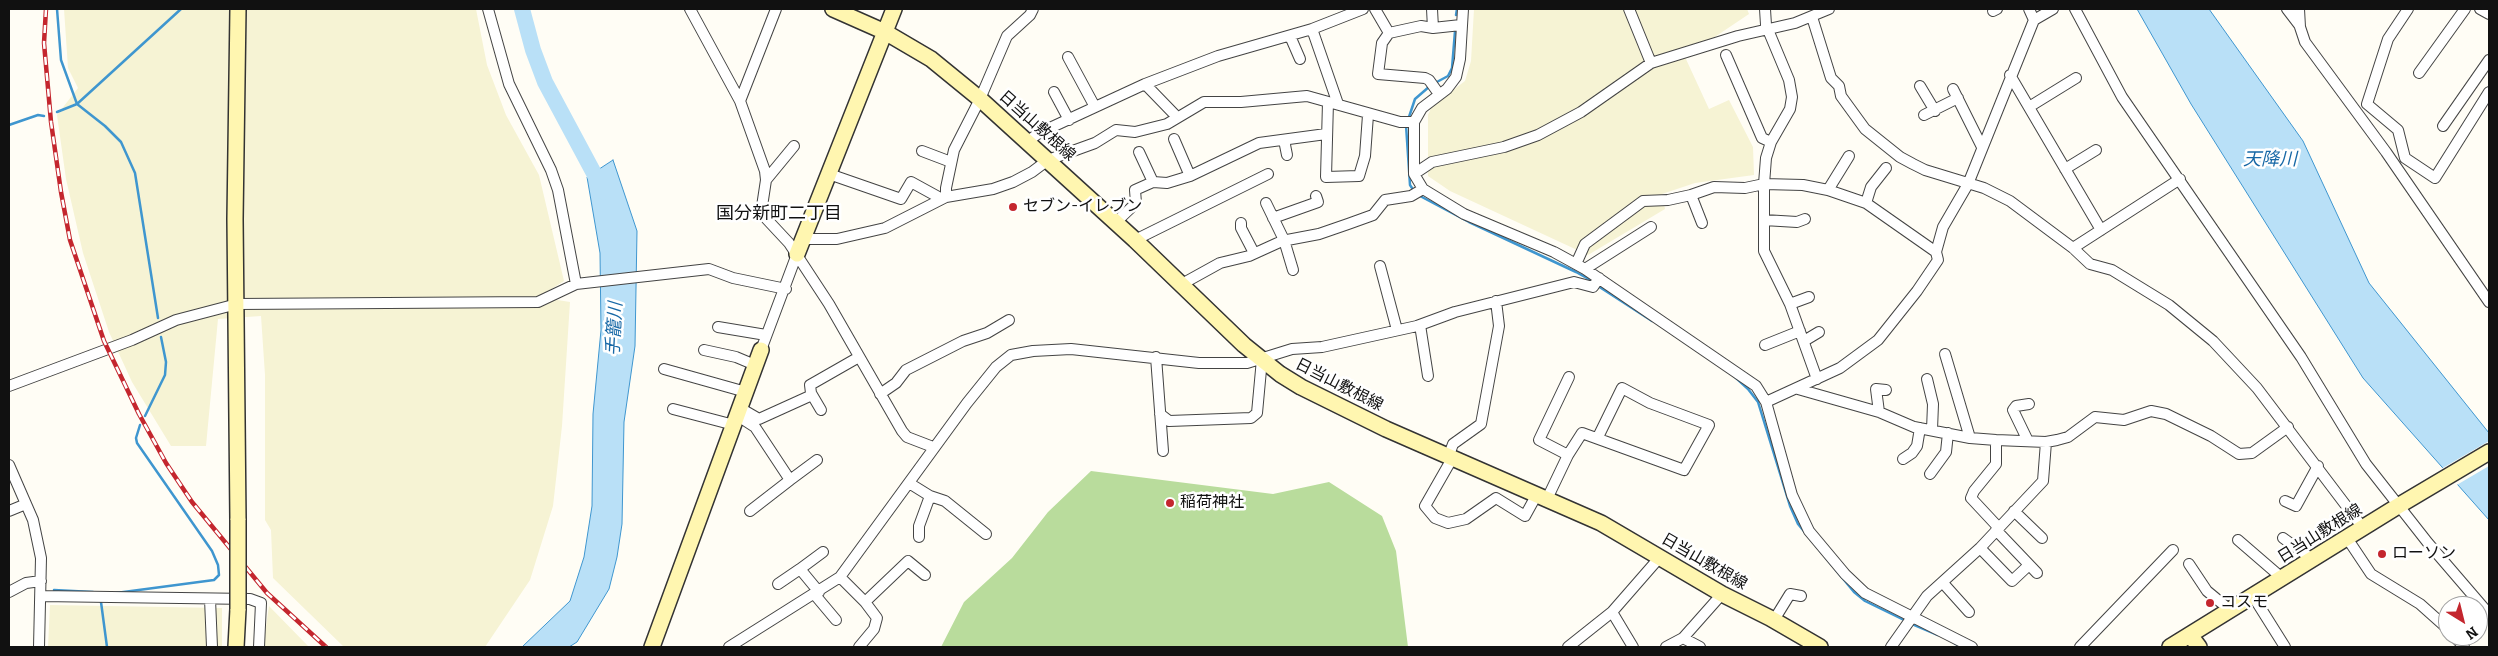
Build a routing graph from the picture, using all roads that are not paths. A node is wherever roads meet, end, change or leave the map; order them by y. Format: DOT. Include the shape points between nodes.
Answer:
graph roads {
  1 [pos="238,9"];
  2 [pos="488,9"];
  3 [pos="690,9"];
  4 [pos="776,9"];
  5 [pos="833,9"];
  6 [pos="894,9"];
  7 [pos="1033,9"];
  8 [pos="1363,9"];
  9 [pos="1375,9"];
  10 [pos="1432,9"];
  11 [pos="1463,9"];
  12 [pos="1629,9"];
  13 [pos="1765,9"];
  14 [pos="1829,9"];
  15 [pos="2029,9"];
  16 [pos="2053,9"];
  17 [pos="2075,9"];
  18 [pos="2287,9"];
  19 [pos="2299,9"];
  20 [pos="2408,9"];
  21 [pos="2465,9"];
  22 [pos="2480,9"];
  23 [pos="2489,14"];
  24 [pos="1812,17"];
  25 [pos="2034,20"];
  26 [pos="1461,25"];
  27 [pos="2300,27"];
  28 [pos="1433,28"];
  29 [pos="1312,29"];
  30 [pos="1767,29"];
  31 [pos="885,32"];
  32 [pos="1389,33"];
  33 [pos="1290,36"];
  34 [pos="1726,55"];
  35 [pos="1068,57"];
  36 [pos="1300,59"];
  37 [pos="2489,60"];
  38 [pos="1651,63"];
  39 [pos="2419,73"];
  40 [pos="2010,75"];
  41 [pos="2076,78"];
  42 [pos="1145,84"];
  43 [pos="1920,86"];
  44 [pos="1437,91"];
  45 [pos="1054,92"];
  46 [pos="2489,92"];
  47 [pos="980,98"];
  48 [pos="740,101"];
  49 [pos="1333,103"];
  50 [pos="1095,107"];
  51 [pos="2029,107"];
  52 [pos="1934,111"];
  53 [pos="1368,115"];
  54 [pos="1924,115"];
  55 [pos="1178,117"];
  56 [pos="1068,120"];
  57 [pos="1414,122"];
  58 [pos="2443,126"];
  59 [pos="1326,134"];
  60 [pos="1174,139"];
  61 [pos="1284,140"];
  62 [pos="1028,141"];
  63 [pos="1771,142"];
  64 [pos="794,146"];
  65 [pos="1982,147"];
  66 [pos="922,150"];
  67 [pos="2096,150"];
  68 [pos="1140,152"];
  69 [pos="1287,155"];
  70 [pos="1849,156"];
  71 [pos="1048,160"];
  72 [pos="951,162"];
  73 [pos="1886,168"];
  74 [pos="2065,169"];
  75 [pos="829,174"];
  76 [pos="1268,174"];
  77 [pos="1414,174"];
  78 [pos="1190,176"];
  79 [pos="2180,179"];
  80 [pos="766,180"];
  81 [pos="1153,182"];
  82 [pos="1764,184"];
  83 [pos="1968,184"];
  84 [pos="1828,190"];
  85 [pos="1418,192"];
  86 [pos="1691,195"];
  87 [pos="1316,196"];
  88 [pos="944,198"];
  89 [pos="1266,203"];
  90 [pos="1866,204"];
  91 [pos="1273,218"];
  92 [pos="1805,219"];
  93 [pos="1764,220"];
  94 [pos="1116,222"];
  95 [pos="1241,223"];
  96 [pos="1702,223"];
  97 [pos="1651,227"];
  98 [pos="2101,230"];
  99 [pos="803,239"];
  100 [pos="1135,240"];
  101 [pos="1284,240"];
  102 [pos="2073,248"];
  103 [pos="1936,252"];
  104 [pos="1254,253"];
  105 [pos="797,254"];
  106 [pos="1576,264"];
  107 [pos="1380,266"];
  108 [pos="1585,269"];
  109 [pos="1292,270"];
  110 [pos="1596,282"];
  111 [pos="578,283"];
  112 [pos="1182,284"];
  113 [pos="786,289"];
  114 [pos="1809,297"];
  115 [pos="1496,301"];
  116 [pos="2489,302"];
  117 [pos="237,304"];
  118 [pos="1790,304"];
  119 [pos="1009,320"];
  120 [pos="1420,325"];
  121 [pos="718,327"];
  122 [pos="1397,330"];
  123 [pos="1800,331"];
  124 [pos="1819,332"];
  125 [pos="766,335"];
  126 [pos="1804,342"];
  127 [pos="1765,346"];
  128 [pos="704,350"];
  129 [pos="761,350"];
  130 [pos="1945,354"];
  131 [pos="859,357"];
  132 [pos="1156,357"];
  133 [pos="1262,358"];
  134 [pos="755,366"];
  135 [pos="664,369"];
  136 [pos="1428,376"];
  137 [pos="1568,377"];
  138 [pos="1817,379"];
  139 [pos="1927,379"];
  140 [pos="9,386"];
  141 [pos="1798,389"];
  142 [pos="1886,390"];
  143 [pos="746,392"];
  144 [pos="880,394"];
  145 [pos="812,395"];
  146 [pos="1766,402"];
  147 [pos="2029,404"];
  148 [pos="673,409"];
  149 [pos="821,410"];
  150 [pos="1878,412"];
  151 [pos="1160,414"];
  152 [pos="737,416"];
  153 [pos="2288,427"];
  154 [pos="1920,428"];
  155 [pos="1932,430"];
  156 [pos="1948,433"];
  157 [pos="1598,437"];
  158 [pos="1970,438"];
  159 [pos="1996,440"];
  160 [pos="2028,441"];
  161 [pos="2046,442"];
  162 [pos="933,447"];
  163 [pos="1163,451"];
  164 [pos="2489,452"];
  165 [pos="1568,455"];
  166 [pos="1451,456"];
  167 [pos="1902,459"];
  168 [pos="817,460"];
  169 [pos="9,465"];
  170 [pos="2318,466"];
  171 [pos="1930,474"];
  172 [pos="790,480"];
  173 [pos="909,483"];
  174 [pos="930,496"];
  175 [pos="1541,498"];
  176 [pos="2285,501"];
  177 [pos="26,504"];
  178 [pos="2401,504"];
  179 [pos="9,511"];
  180 [pos="750,511"];
  181 [pos="2014,511"];
  182 [pos="2363,528"];
  183 [pos="1998,529"];
  184 [pos="986,534"];
  185 [pos="919,537"];
  186 [pos="2042,538"];
  187 [pos="2283,538"];
  188 [pos="2347,538"];
  189 [pos="2238,540"];
  190 [pos="1980,548"];
  191 [pos="2174,550"];
  192 [pos="823,552"];
  193 [pos="1660,557"];
  194 [pos="2312,559"];
  195 [pos="2188,564"];
  196 [pos="800,568"];
  197 [pos="925,574"];
  198 [pos="840,577"];
  199 [pos="2282,578"];
  200 [pos="41,581"];
  201 [pos="1943,583"];
  202 [pos="778,584"];
  203 [pos="9,592"];
  204 [pos="817,594"];
  205 [pos="1722,594"];
  206 [pos="42,596"];
  207 [pos="1801,596"];
  208 [pos="2253,596"];
  209 [pos="210,599"];
  210 [pos="866,602"];
  211 [pos="2230,610"];
  212 [pos="1612,612"];
  213 [pos="1969,612"];
  214 [pos="2489,614"];
  215 [pos="1912,618"];
  216 [pos="836,620"];
  217 [pos="1774,620"];
  218 [pos="2438,620"];
  219 [pos="1683,638"];
  220 [pos="2194,641"];
  221 [pos="39,647"];
  222 [pos="212,647"];
  223 [pos="236,647"];
  224 [pos="259,647"];
  225 [pos="652,647"];
  226 [pos="729,647"];
  227 [pos="859,647"];
  228 [pos="1568,647"];
  229 [pos="1632,647"];
  230 [pos="1666,647"];
  231 [pos="1700,647"];
  232 [pos="1820,647"];
  233 [pos="1891,647"];
  234 [pos="1972,647"];
  235 [pos="2080,647"];
  236 [pos="2170,647"];
  237 [pos="2285,647"];
  1 -- 117 [label="main road"];
  2 -- 111 [label="street" via="509,84 558,190"];
  3 -- 48 [label="street"];
  4 -- 48 [label="street"];
  5 -- 31 [label="main road, 日当山敷根線"];
  6 -- 31 [label="main road"];
  7 -- 47 [label="street" via="1007,36"];
  8 -- 29 [label="street"];
  9 -- 32 [label="street"];
  10 -- 28 [label="street"];
  11 -- 26 [label="street"];
  12 -- 38 [label="street"];
  13 -- 30 [label="street"];
  14 -- 24 [label="street"];
  15 -- 25 [label="street"];
  16 -- 25 [label="street"];
  17 -- 79 [label="street" via="2122,97"];
  18 -- 27 [label="street"];
  19 -- 27 [label="street"];
  20 -- 46 [label="street" via="2388,39 2368,104 2398,130 2405,158 2435,178"];
  21 -- 39 [label="street"];
  22 -- 23 [label="street"];
  24 -- 30 [label="street"];
  24 -- 83 [label="street" via="1831,78 1839,86 1840,96 1858,122 1900,157 1925,170"];
  25 -- 40 [label="street"];
  26 -- 28 [label="street"];
  26 -- 44 [label="street" via="1456,77 1447,89"];
  27 -- 116 [label="street" via="2305,42 2386,152"];
  28 -- 32 [label="street" via="1421,26"];
  29 -- 33 [label="street"];
  29 -- 49 [label="street"];
  30 -- 38 [label="street"];
  30 -- 63 [label="street" via="1789,80 1792,97 1790,109"];
  31 -- 47 [label="main road, 日当山敷根線" via="931,59"];
  31 -- 75 [label="main road"];
  32 -- 44 [label="street" via="1382,43 1378,74 1429,80"];
  33 -- 36 [label="street"];
  33 -- 42 [label="street" via="1218,56"];
  34 -- 63 [label="street" via="1762,138"];
  35 -- 50 [label="street"];
  37 -- 58 [label="street"];
  38 -- 77 [label="street" via="1581,112 1538,135 1504,147 1432,162"];
  40 -- 51 [label="street"];
  40 -- 65 [label="street"];
  41 -- 51 [label="street"];
  42 -- 50 [label="street"];
  42 -- 55 [label="street"];
  43 -- 52 [label="street"];
  44 -- 57 [label="street"];
  45 -- 56 [label="street"];
  47 -- 62 [label="main road, 日当山敷根線"];
  47 -- 72 [label="street"];
  48 -- 80 [label="street"];
  49 -- 53 [label="street"];
  49 -- 55 [label="street" via="1307,96 1204,102"];
  49 -- 59 [label="street"];
  50 -- 56 [label="street"];
  51 -- 74 [label="street"];
  52 -- 54 [label="street"];
  52 -- 65 [label="street" via="1955,93"];
  53 -- 57 [label="street"];
  53 -- 59 [label="street" via="1365,156 1359,176 1326,177"];
  55 -- 71 [label="street" via="1167,124 1135,132 1116,130 1095,143"];
  56 -- 62 [label="street"];
  57 -- 77 [label="street"];
  59 -- 61 [label="street"];
  60 -- 78 [label="street"];
  61 -- 69 [label="street"];
  61 -- 78 [label="street" via="1259,143"];
  62 -- 71 [label="main road, 日当山敷根線"];
  63 -- 82 [label="street"];
  64 -- 80 [label="street"];
  65 -- 83 [label="street"];
  66 -- 72 [label="street"];
  67 -- 74 [label="street"];
  68 -- 81 [label="street"];
  70 -- 84 [label="street"];
  71 -- 88 [label="street" via="1032,172 1002,186"];
  71 -- 94 [label="main road, 日当山敷根線"];
  72 -- 88 [label="street"];
  73 -- 90 [label="street" via="1872,187"];
  74 -- 98 [label="street"];
  75 -- 88 [label="street" via="901,199 912,182"];
  75 -- 99 [label="main road"];
  76 -- 100 [label="street"];
  77 -- 85 [label="street"];
  78 -- 81 [label="street" via="1167,183"];
  79 -- 98 [label="street"];
  79 -- 178 [label="street" via="2301,357 2366,464"];
  80 -- 105 [label="street" via="761,213"];
  81 -- 94 [label="street" via="1135,190 1136,203"];
  82 -- 84 [label="street" via="1803,185"];
  82 -- 86 [label="street" via="1745,188 1714,187"];
  82 -- 93 [label="street"];
  83 -- 102 [label="street" via="2010,201"];
  83 -- 103 [label="street" via="1943,227"];
  84 -- 90 [label="street"];
  85 -- 101 [label="street" via="1385,200 1373,215 1326,232"];
  85 -- 106 [label="street"];
  86 -- 96 [label="street"];
  86 -- 106 [label="street" via="1643,201 1585,244"];
  87 -- 91 [label="street" via="1318,202"];
  88 -- 99 [label="street" via="900,222 870,232 837,239"];
  89 -- 91 [label="street"];
  90 -- 103 [label="street"];
  91 -- 101 [label="street"];
  92 -- 93 [label="street" via="1797,222"];
  93 -- 118 [label="street" via="1764,251"];
  94 -- 100 [label="main road, 日当山敷根線"];
  95 -- 104 [label="street"];
  97 -- 108 [label="street" via="1634,243"];
  98 -- 102 [label="street"];
  99 -- 105 [label="main road"];
  100 -- 112 [label="main road, 日当山敷根線"];
  101 -- 104 [label="street"];
  101 -- 109 [label="street"];
  102 -- 153 [label="street" via="2090,264 2112,270 2132,281 2197,328 2257,388"];
  103 -- 138 [label="street" via="1938,260 1878,340 1840,368"];
  104 -- 112 [label="street" via="1220,263"];
  105 -- 113 [label="street"];
  105 -- 131 [label="street"];
  106 -- 108 [label="street"];
  107 -- 122 [label="street"];
  108 -- 110 [label="street"];
  110 -- 115 [label="street" via="1574,282"];
  110 -- 146 [label="street" via="1744,376 1756,386"];
  111 -- 113 [label="street" via="709,269 733,278"];
  111 -- 117 [label="street" via="538,302"];
  112 -- 133 [label="main road, 日当山敷根線" via="1244,345"];
  113 -- 125 [label="street"];
  114 -- 118 [label="street"];
  115 -- 120 [label="street"];
  115 -- 166 [label="street" via="1499,326 1481,424 1453,444"];
  117 -- 140 [label="street" via="176,320"];
  117 -- 223 [label="main road, bridge"];
  118 -- 123 [label="street"];
  119 -- 144 [label="street" via="906,370 896,383"];
  120 -- 122 [label="street"];
  120 -- 136 [label="street"];
  121 -- 125 [label="street"];
  122 -- 133 [label="street" via="1322,347 1292,349"];
  123 -- 126 [label="street"];
  123 -- 127 [label="street"];
  124 -- 126 [label="street"];
  125 -- 129 [label="street"];
  126 -- 138 [label="street"];
  128 -- 134 [label="street" via="736,357"];
  129 -- 134 [label="main road"];
  130 -- 158 [label="street"];
  131 -- 144 [label="street"];
  131 -- 145 [label="street" via="810,385"];
  132 -- 133 [label="street" via="1232,364"];
  132 -- 151 [label="street"];
  132 -- 162 [label="street" via="1071,349 1033,350 1011,355 996,367"];
  133 -- 151 [label="street" via="1257,413 1251,418 1169,421"];
  133 -- 166 [label="main road, 日当山敷根線" via="1301,387 1386,429"];
  134 -- 143 [label="main road"];
  135 -- 143 [label="street"];
  137 -- 165 [label="street" via="1539,440"];
  138 -- 141 [label="street"];
  139 -- 155 [label="street" via="1932,404"];
  141 -- 146 [label="street"];
  141 -- 150 [label="street"];
  142 -- 150 [label="street" via="1876,390"];
  143 -- 152 [label="main road"];
  144 -- 162 [label="street" via="907,437"];
  145 -- 149 [label="street"];
  145 -- 152 [label="street" via="759,419"];
  146 -- 215 [label="street" via="1792,495 1809,531 1865,593"];
  147 -- 160 [label="street" via="2016,406 2013,410"];
  148 -- 152 [label="street"];
  150 -- 154 [label="street"];
  151 -- 163 [label="street"];
  152 -- 172 [label="street" via="755,426"];
  152 -- 225 [label="main road"];
  153 -- 161 [label="street" via="2252,453 2239,454 2166,414 2151,411 2124,420 2096,418 2068,437"];
  153 -- 170 [label="street"];
  154 -- 155 [label="street"];
  154 -- 167 [label="street" via="1917,446"];
  155 -- 156 [label="street"];
  156 -- 158 [label="street"];
  156 -- 171 [label="street" via="1946,452"];
  157 -- 157 [label="street" via="1684,470 1709,425 1650,403 1622,388"];
  157 -- 165 [label="street" via="1582,433"];
  158 -- 159 [label="street"];
  159 -- 160 [label="street"];
  159 -- 183 [label="street" via="1996,464 1971,498"];
  160 -- 161 [label="street"];
  161 -- 181 [label="street" via="2043,481"];
  162 -- 173 [label="street"];
  164 -- 178 [label="main road, 日当山敷根線"];
  165 -- 175 [label="street"];
  166 -- 175 [label="main road, 日当山敷根線"];
  166 -- 175 [label="street" via="1424,506 1434,518 1448,523 1466,519 1496,498 1525,516"];
  168 -- 172 [label="street"];
  169 -- 177 [label="street"];
  170 -- 176 [label="street" via="2296,506"];
  170 -- 182 [label="street"];
  172 -- 180 [label="street"];
  173 -- 174 [label="street"];
  173 -- 198 [label="street"];
  174 -- 184 [label="street" via="950,505"];
  174 -- 185 [label="street" via="919,526"];
  175 -- 193 [label="main road, 日当山敷根線" via="1601,523"];
  177 -- 179 [label="street"];
  177 -- 200 [label="street" via="41,558"];
  178 -- 182 [label="main road, 日当山敷根線"];
  178 -- 214 [label="street"];
  181 -- 183 [label="street"];
  181 -- 186 [label="street"];
  182 -- 188 [label="main road, 日当山敷根線"];
  183 -- 190 [label="street"];
  183 -- 190 [label="street" via="2033,569 2012,581"];
  187 -- 194 [label="street"];
  188 -- 194 [label="main road, 日当山敷根線"];
  188 -- 218 [label="street" via="2371,574 2420,604"];
  189 -- 199 [label="street"];
  190 -- 201 [label="street"];
  191 -- 235 [label="street"];
  192 -- 196 [label="street"];
  193 -- 205 [label="main road, 日当山敷根線"];
  193 -- 212 [label="street"];
  194 -- 199 [label="main road, 日当山敷根線"];
  195 -- 211 [label="street" via="2207,591"];
  196 -- 202 [label="street"];
  196 -- 204 [label="street"];
  197 -- 210 [label="street" via="908,560"];
  198 -- 204 [label="street"];
  198 -- 210 [label="street"];
  199 -- 208 [label="main road, 日当山敷根線"];
  200 -- 203 [label="street" via="26,583"];
  200 -- 206 [label="street"];
  201 -- 213 [label="street"];
  201 -- 215 [label="street" via="1927,596"];
  204 -- 216 [label="street"];
  204 -- 226 [label="street"];
  205 -- 217 [label="main road, 日当山敷根線"];
  205 -- 219 [label="street"];
  206 -- 209 [label="street"];
  206 -- 221 [label="street"];
  207 -- 217 [label="street" via="1790,594"];
  208 -- 211 [label="main road, 日当山敷根線"];
  208 -- 237 [label="street"];
  209 -- 222 [label="street"];
  209 -- 224 [label="street" via="250,599 261,603"];
  210 -- 227 [label="street" via="877,622"];
  211 -- 220 [label="main road, 日当山敷根線"];
  212 -- 228 [label="street"];
  212 -- 229 [label="street"];
  215 -- 233 [label="street"];
  215 -- 234 [label="street"];
  217 -- 232 [label="main road, 日当山敷根線"];
  219 -- 230 [label="street"];
  219 -- 231 [label="street"];
  220 -- 236 [label="main road, 日当山敷根線"];
}
